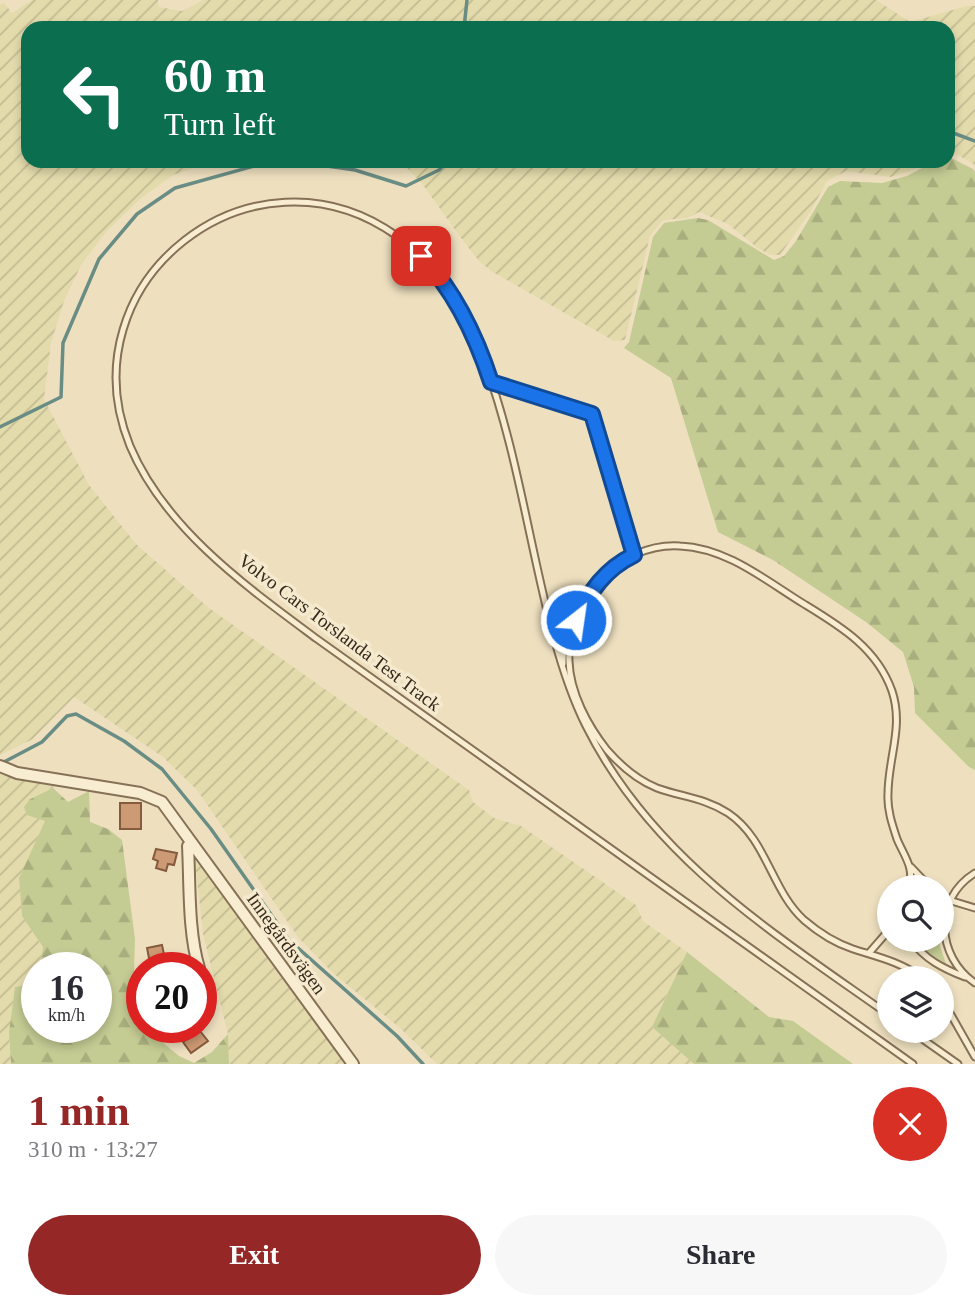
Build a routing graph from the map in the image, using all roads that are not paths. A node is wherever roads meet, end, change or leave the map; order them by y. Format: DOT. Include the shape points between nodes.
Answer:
graph roads {
  1 [pos="491,382"];
  2 [pos="634,555"];
  3 [pos="609,570"];
  4 [pos="564,674"];
  5 [pos="0,767"];
  6 [pos="192,843"];
  7 [pos="911,866"];
  8 [pos="975,873"];
  9 [pos="910,875"];
  10 [pos="919,875"];
  11 [pos="954,895"];
  12 [pos="954,902"];
  13 [pos="975,908"];
  14 [pos="877,944"];
  15 [pos="196,952"];
  16 [pos="920,952"];
  17 [pos="950,952"];
  18 [pos="869,953"];
  19 [pos="900,966"];
  20 [pos="973,980"];
  21 [pos="877,1006"];
  22 [pos="954,1020"];
  23 [pos="928,1043"];
  24 [pos="975,1057"];
  25 [pos="353,1064"];
  26 [pos="913,1064"];
  27 [pos="958,1064"];
  1 -- 2 [label="lane" via="592,414"];
  1 -- 4 [label="lane, Volvo Cars Torslanda Test Track"];
  1 -- 26 [label="lane, Volvo Cars Torslanda Test Track" via="466,321 421,256 371,219 306,202 268,203 230,212 181,242 155,268 134,301 121,338 116,375 120,413 140,467 173,513 234,574 324,645"];
  2 -- 3 [label="lane, Volvo Cars Torslanda Test Track"];
  2 -- 7 [label="lane, Volvo Cars Torslanda Test Track" via="671,545 720,554 840,626 866,648 883,671 894,700 897,731 888,804 893,828"];
  3 -- 4 [label="lane, Volvo Cars Torslanda Test Track" via="584,593 572,615 564,646"];
  3 -- 18 [label="lane, Volvo Cars Torslanda Test Track" via="580,612 569,649 574,690 598,738 618,762 643,781 706,801 732,816 761,848 791,907 840,944"];
  4 -- 21 [label="lane, Volvo Cars Torslanda Test Track" via="614,777 661,837 718,889"];
  5 -- 6 [label="street, Innegårdsvägen" via="153,797 167,807"];
  6 -- 15 [label="street" via="188,846"];
  6 -- 25 [label="street, Innegårdsvägen"];
  7 -- 9 [label="lane"];
  7 -- 10 [label="lane"];
  8 -- 11 [label="lane"];
  12 -- 13 [label="lane"];
  14 -- 18 [label="lane"];
  16 -- 20 [label="lane"];
  17 -- 20 [label="lane"];
  18 -- 19 [label="lane, Volvo Cars Torslanda Test Track"];
  22 -- 24 [label="lane"];
  23 -- 27 [label="lane"];
}
